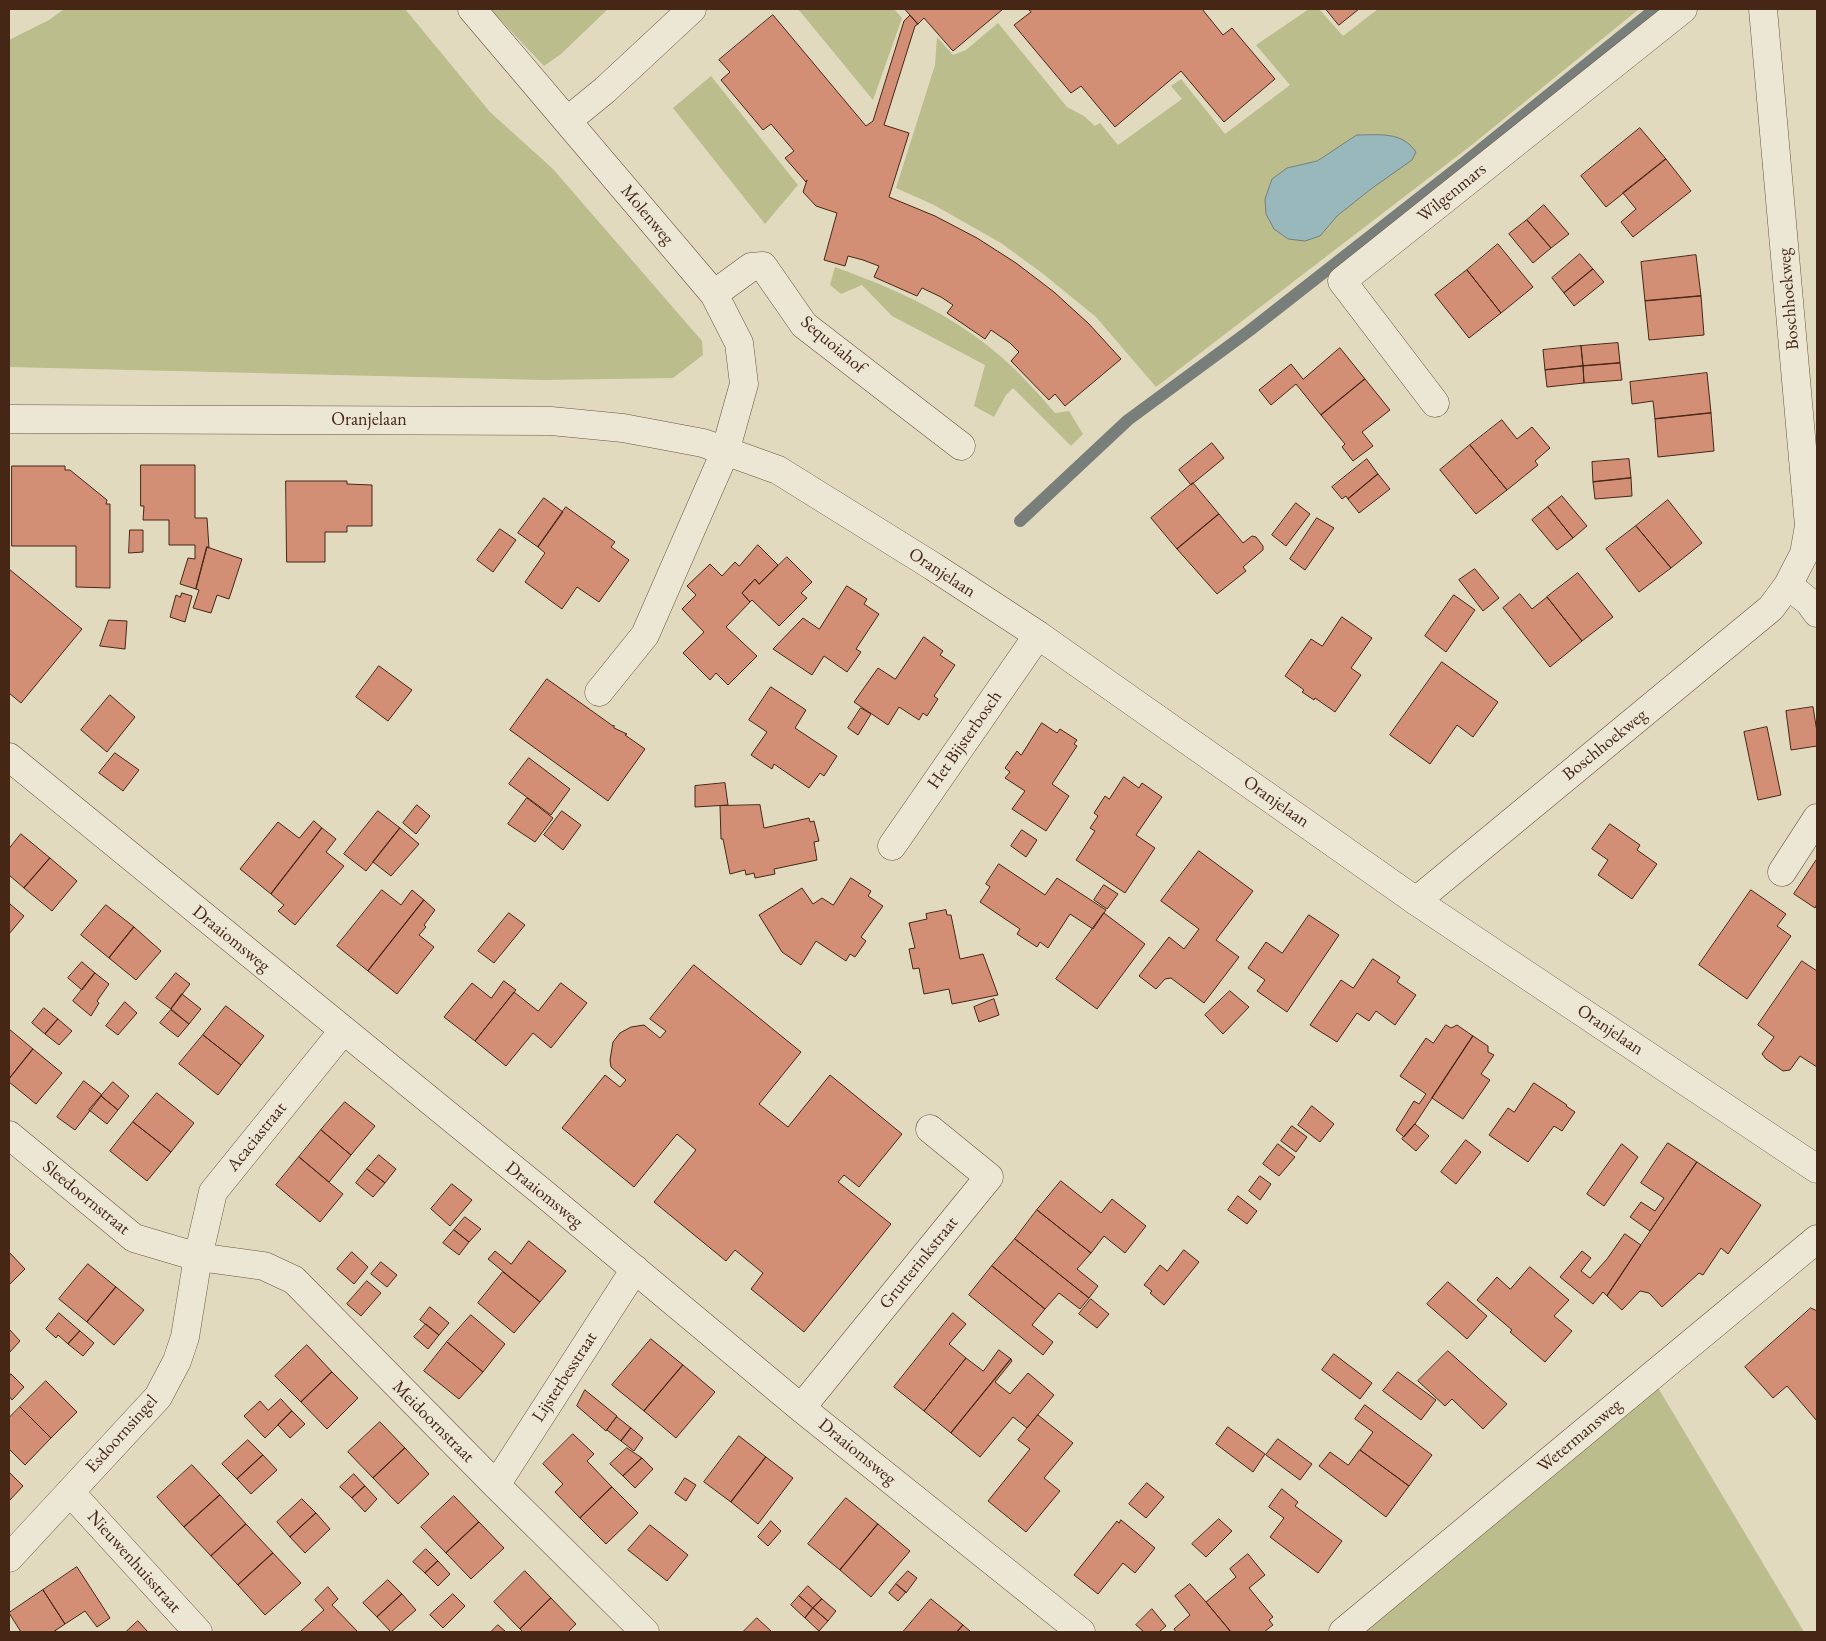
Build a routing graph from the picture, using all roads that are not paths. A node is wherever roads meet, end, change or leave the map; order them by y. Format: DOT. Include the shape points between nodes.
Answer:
graph roads {
  1 [pos="472,9"];
  2 [pos="692,9"];
  3 [pos="1683,9"];
  4 [pos="1763,9"];
  5 [pos="567,121"];
  6 [pos="714,294"];
  7 [pos="1435,403"];
  8 [pos="9,419"];
  9 [pos="961,446"];
  10 [pos="725,452"];
  11 [pos="1788,585"];
  12 [pos="1817,614"];
  13 [pos="1038,634"];
  14 [pos="599,692"];
  15 [pos="9,757"];
  16 [pos="1817,818"];
  17 [pos="892,846"];
  18 [pos="1782,872"];
  19 [pos="1416,901"];
  20 [pos="343,1031"];
  21 [pos="930,1129"];
  22 [pos="9,1135"];
  23 [pos="1817,1169"];
  24 [pos="1817,1239"];
  25 [pos="198,1257"];
  26 [pos="635,1269"];
  27 [pos="802,1408"];
  28 [pos="496,1485"];
  29 [pos="70,1492"];
  30 [pos="9,1558"];
  31 [pos="198,1632"];
  32 [pos="645,1632"];
  33 [pos="1081,1632"];
  34 [pos="1343,1632"];
  1 -- 5 [label="street, Molenweg"];
  2 -- 5 [label="street"];
  3 -- 7 [label="street, Wilgenmars" via="1342,281"];
  4 -- 11 [label="street, Boschhoekweg" via="1809,526 1804,554"];
  5 -- 6 [label="street, Molenweg"];
  6 -- 9 [label="street, Sequoiahof" via="751,267 763,266 804,325"];
  6 -- 10 [label="street, Molenweg" via="739,343 744,384"];
  8 -- 10 [label="street, Oranjelaan" via="551,420 703,442"];
  10 -- 13 [label="street, Oranjelaan" via="778,470"];
  10 -- 14 [label="street" via="645,635"];
  11 -- 12 [label="street" via="1809,602"];
  11 -- 19 [label="street, Boschhoekweg" via="1771,608 1750,626"];
  13 -- 17 [label="street, Het Bijsterbosch"];
  13 -- 19 [label="street, Oranjelaan"];
  15 -- 20 [label="street, Draaiomsweg"];
  16 -- 18 [label="street"];
  19 -- 23 [label="street, Oranjelaan"];
  20 -- 25 [label="street, Acaciastraat" via="213,1192"];
  20 -- 26 [label="street, Draaiomsweg"];
  21 -- 27 [label="street, Grutterinkstraat" via="988,1177"];
  22 -- 25 [label="street, Sleedoornstraat" via="134,1238"];
  24 -- 34 [label="street, Wetermansweg"];
  25 -- 28 [label="street, Meidoornstraat" via="264,1266 294,1280"];
  25 -- 29 [label="street, Esdoornsingel" via="185,1337 177,1361 158,1397"];
  26 -- 27 [label="street, Draaiomsweg"];
  26 -- 28 [label="street, Lijsterbesstraat"];
  27 -- 33 [label="street, Draaiomsweg"];
  28 -- 32 [label="street, Meidoornstraat"];
  29 -- 30 [label="street, Esdoornsingel"];
  29 -- 31 [label="street, Nieuwenhuisstraat"];
}
